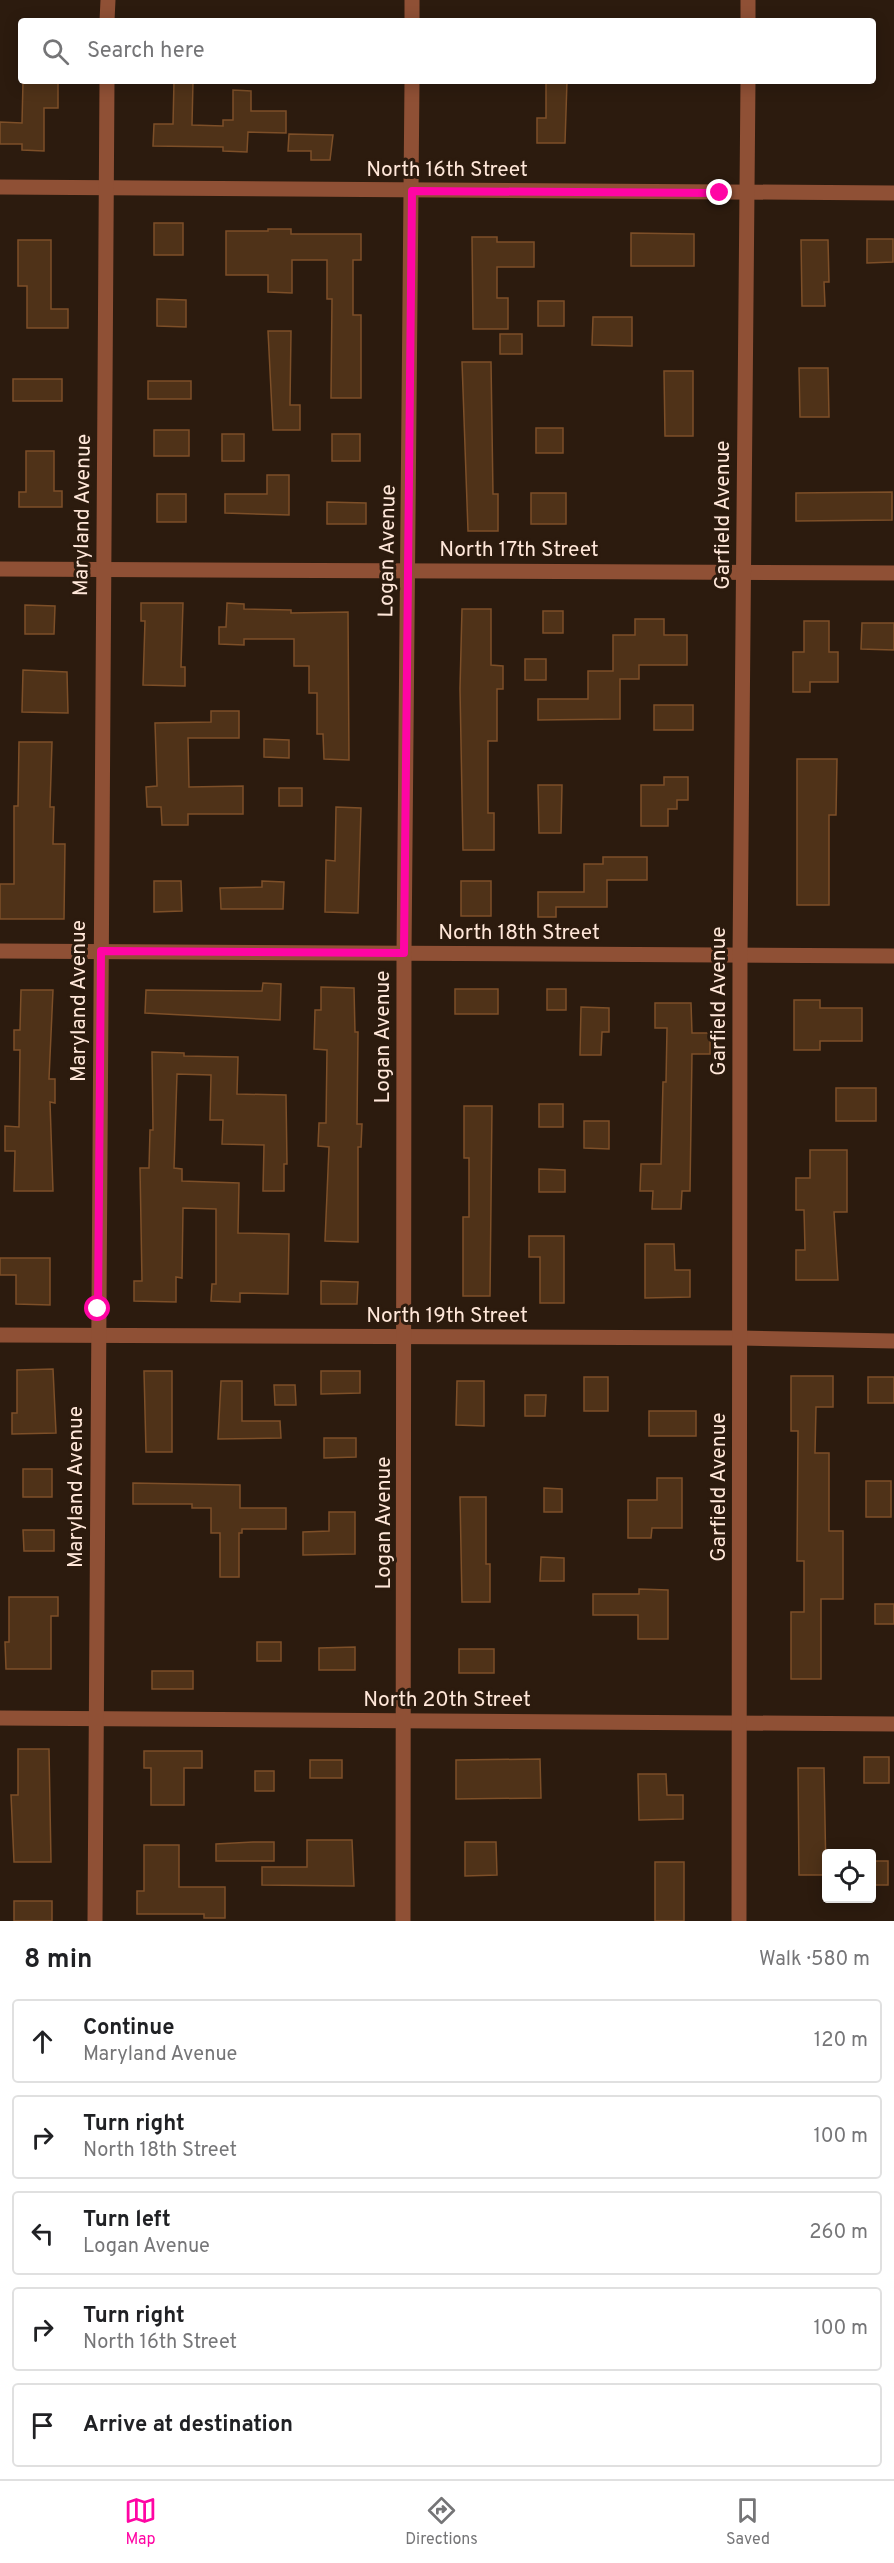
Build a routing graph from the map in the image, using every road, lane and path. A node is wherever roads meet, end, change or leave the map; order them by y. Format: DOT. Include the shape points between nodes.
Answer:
graph roads {
  1 [pos="108,0"];
  2 [pos="412,0"];
  3 [pos="748,0"];
  4 [pos="107,18"];
  5 [pos="412,18"];
  6 [pos="748,18"];
  7 [pos="107,84"];
  8 [pos="412,84"];
  9 [pos="748,84"];
  10 [pos="0,187"];
  11 [pos="107,188"];
  12 [pos="412,191"];
  13 [pos="747,193"];
  14 [pos="894,193"];
  15 [pos="0,569"];
  16 [pos="104,569"];
  17 [pos="409,571"];
  18 [pos="744,572"];
  19 [pos="894,573"];
  20 [pos="0,951"];
  21 [pos="101,951"];
  22 [pos="404,953"];
  23 [pos="740,955"];
  24 [pos="894,956"];
  25 [pos="0,1335"];
  26 [pos="97,1336"];
  27 [pos="405,1337"];
  28 [pos="741,1338"];
  29 [pos="894,1341"];
  30 [pos="0,1718"];
  31 [pos="96,1718"];
  32 [pos="405,1721"];
  33 [pos="740,1722"];
  34 [pos="894,1724"];
  35 [pos="95,1921"];
  36 [pos="403,1921"];
  37 [pos="739,1921"];
  1 -- 4 [label="street"];
  2 -- 5 [label="street"];
  3 -- 6 [label="street"];
  7 -- 11 [label="street, Maryland Avenue"];
  8 -- 12 [label="street, Logan Avenue"];
  9 -- 13 [label="street, Garfield Avenue"];
  10 -- 11 [label="street, North 16th Street"];
  11 -- 12 [label="street, North 16th Street"];
  11 -- 16 [label="street, Maryland Avenue"];
  12 -- 13 [label="street, North 16th Street"];
  12 -- 17 [label="street, Logan Avenue"];
  13 -- 14 [label="street, North 16th Street"];
  13 -- 18 [label="street, Garfield Avenue"];
  15 -- 16 [label="street, North 17th Street"];
  16 -- 17 [label="street, North 17th Street"];
  16 -- 21 [label="street, Maryland Avenue"];
  17 -- 18 [label="street, North 17th Street"];
  17 -- 22 [label="street, Logan Avenue"];
  18 -- 19 [label="street, North 17th Street"];
  18 -- 23 [label="street, Garfield Avenue"];
  20 -- 21 [label="street, North 18th Street"];
  21 -- 22 [label="street, North 18th Street"];
  21 -- 26 [label="street, Maryland Avenue"];
  22 -- 23 [label="street, North 18th Street"];
  22 -- 27 [label="street, Logan Avenue"];
  23 -- 24 [label="street, North 18th Street"];
  23 -- 28 [label="street, Garfield Avenue"];
  25 -- 26 [label="street, North 19th Street"];
  26 -- 27 [label="street, North 19th Street"];
  26 -- 31 [label="street, Maryland Avenue"];
  27 -- 28 [label="street, North 19th Street"];
  27 -- 32 [label="street, Logan Avenue"];
  28 -- 29 [label="street, North 19th Street"];
  28 -- 33 [label="street, Garfield Avenue"];
  30 -- 31 [label="street, North 20th Street"];
  31 -- 32 [label="street, North 20th Street"];
  31 -- 35 [label="street, Maryland Avenue"];
  32 -- 33 [label="street, North 20th Street"];
  32 -- 36 [label="street, Logan Avenue"];
  33 -- 34 [label="street, North 20th Street"];
  33 -- 37 [label="street, Garfield Avenue"];
}
